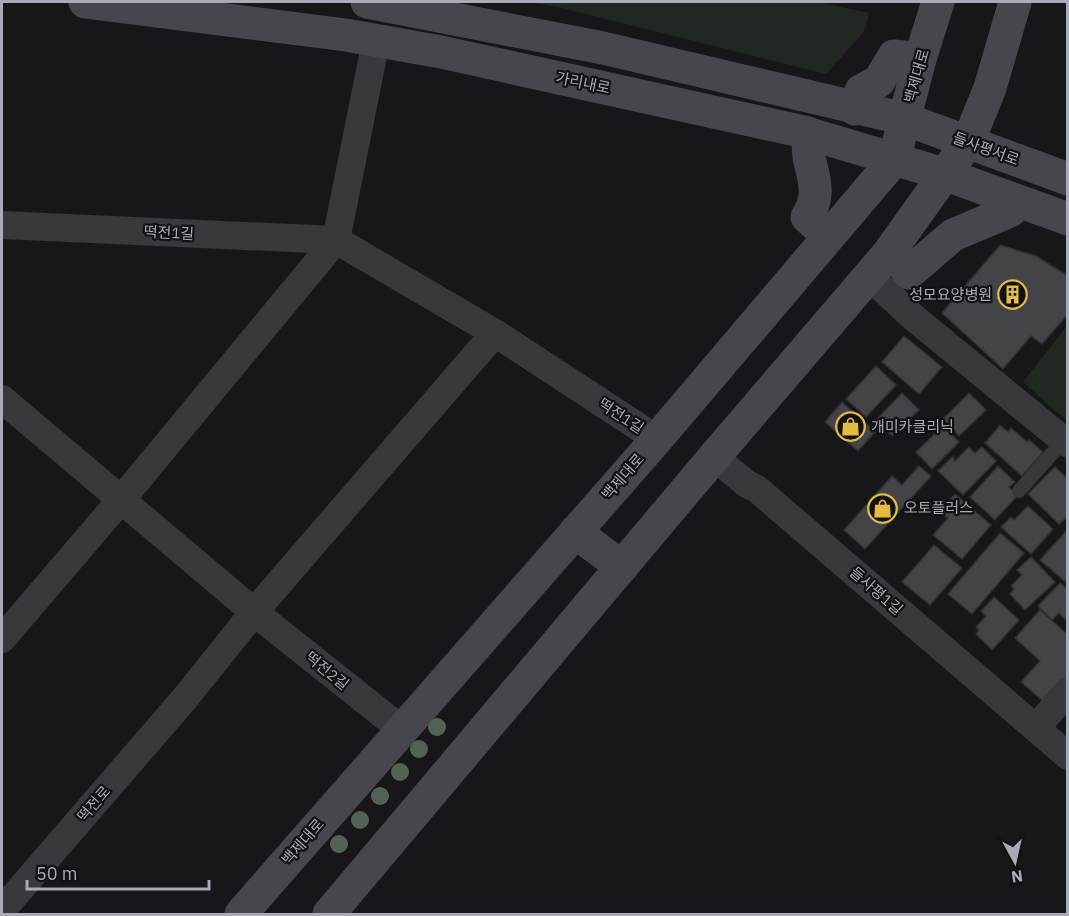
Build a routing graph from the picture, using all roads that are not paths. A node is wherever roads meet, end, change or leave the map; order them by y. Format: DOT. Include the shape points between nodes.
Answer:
graph roads {
  1 [pos="85,2"];
  2 [pos="367,2"];
  3 [pos="939,2"];
  4 [pos="1015,2"];
  5 [pos="376,41"];
  6 [pos="921,57"];
  7 [pos="855,109"];
  8 [pos="905,120"];
  9 [pos="808,133"];
  10 [pos="968,142"];
  11 [pos="894,160"];
  12 [pos="944,174"];
  13 [pos="1068,179"];
  14 [pos="1019,202"];
  15 [pos="1068,219"];
  16 [pos="2,225"];
  17 [pos="828,236"];
  18 [pos="336,240"];
  19 [pos="878,266"];
  20 [pos="495,333"];
  21 [pos="2,399"];
  22 [pos="657,439"];
  23 [pos="1066,442"];
  24 [pos="714,457"];
  25 [pos="1018,491"];
  26 [pos="120,501"];
  27 [pos="575,532"];
  28 [pos="622,567"];
  29 [pos="254,612"];
  30 [pos="2,639"];
  31 [pos="1068,692"];
  32 [pos="1036,728"];
  33 [pos="401,729"];
  34 [pos="1068,756"];
  35 [pos="2,910"];
  36 [pos="241,915"];
  37 [pos="330,915"];
  1 -- 5 [label="street, 가리내로"];
  2 -- 7 [label="street" via="603,48"];
  3 -- 6 [label="street, 백제대로"];
  4 -- 10 [label="street" via="990,88"];
  5 -- 9 [label="street, 가리내로" via="441,51"];
  5 -- 18 [label="street"];
  6 -- 7 [label="street" via="894,56 879,81 861,91"];
  6 -- 8 [label="street, 백제대로"];
  7 -- 8 [label="street"];
  8 -- 10 [label="street, 들사평서로"];
  8 -- 11 [label="street, 백제대로"];
  9 -- 11 [label="street, 가리내로"];
  9 -- 17 [label="street" via="808,154 816,180 814,207 807,217"];
  10 -- 12 [label="street"];
  10 -- 13 [label="street, 들사평서로"];
  11 -- 12 [label="street, 가리내로"];
  11 -- 17 [label="street, 백제대로"];
  12 -- 14 [label="street, 가리내로"];
  12 -- 19 [label="street"];
  14 -- 15 [label="street, 가리내로"];
  14 -- 19 [label="street" via="1010,211 953,235 909,273 901,262"];
  16 -- 18 [label="street, 떡전1길"];
  17 -- 22 [label="street, 백제대로"];
  18 -- 20 [label="street, 떡전1길"];
  18 -- 26 [label="street"];
  19 -- 23 [label="street" via="913,317"];
  19 -- 24 [label="street"];
  20 -- 22 [label="street, 떡전1길"];
  20 -- 29 [label="street"];
  21 -- 26 [label="street, 떡전2길"];
  22 -- 27 [label="street, 백제대로"];
  23 -- 25 [label="lane"];
  24 -- 28 [label="street"];
  24 -- 32 [label="street, 들사평1길" via="758,489"];
  26 -- 29 [label="street, 떡전2길"];
  26 -- 30 [label="street"];
  27 -- 28 [label="street"];
  27 -- 33 [label="street, 백제대로"];
  28 -- 37 [label="street"];
  29 -- 33 [label="street, 떡전2길"];
  29 -- 35 [label="street, 떡전로"];
  31 -- 32 [label="street"];
  32 -- 34 [label="street, 들사평1길"];
  33 -- 36 [label="street, 백제대로"];
}
